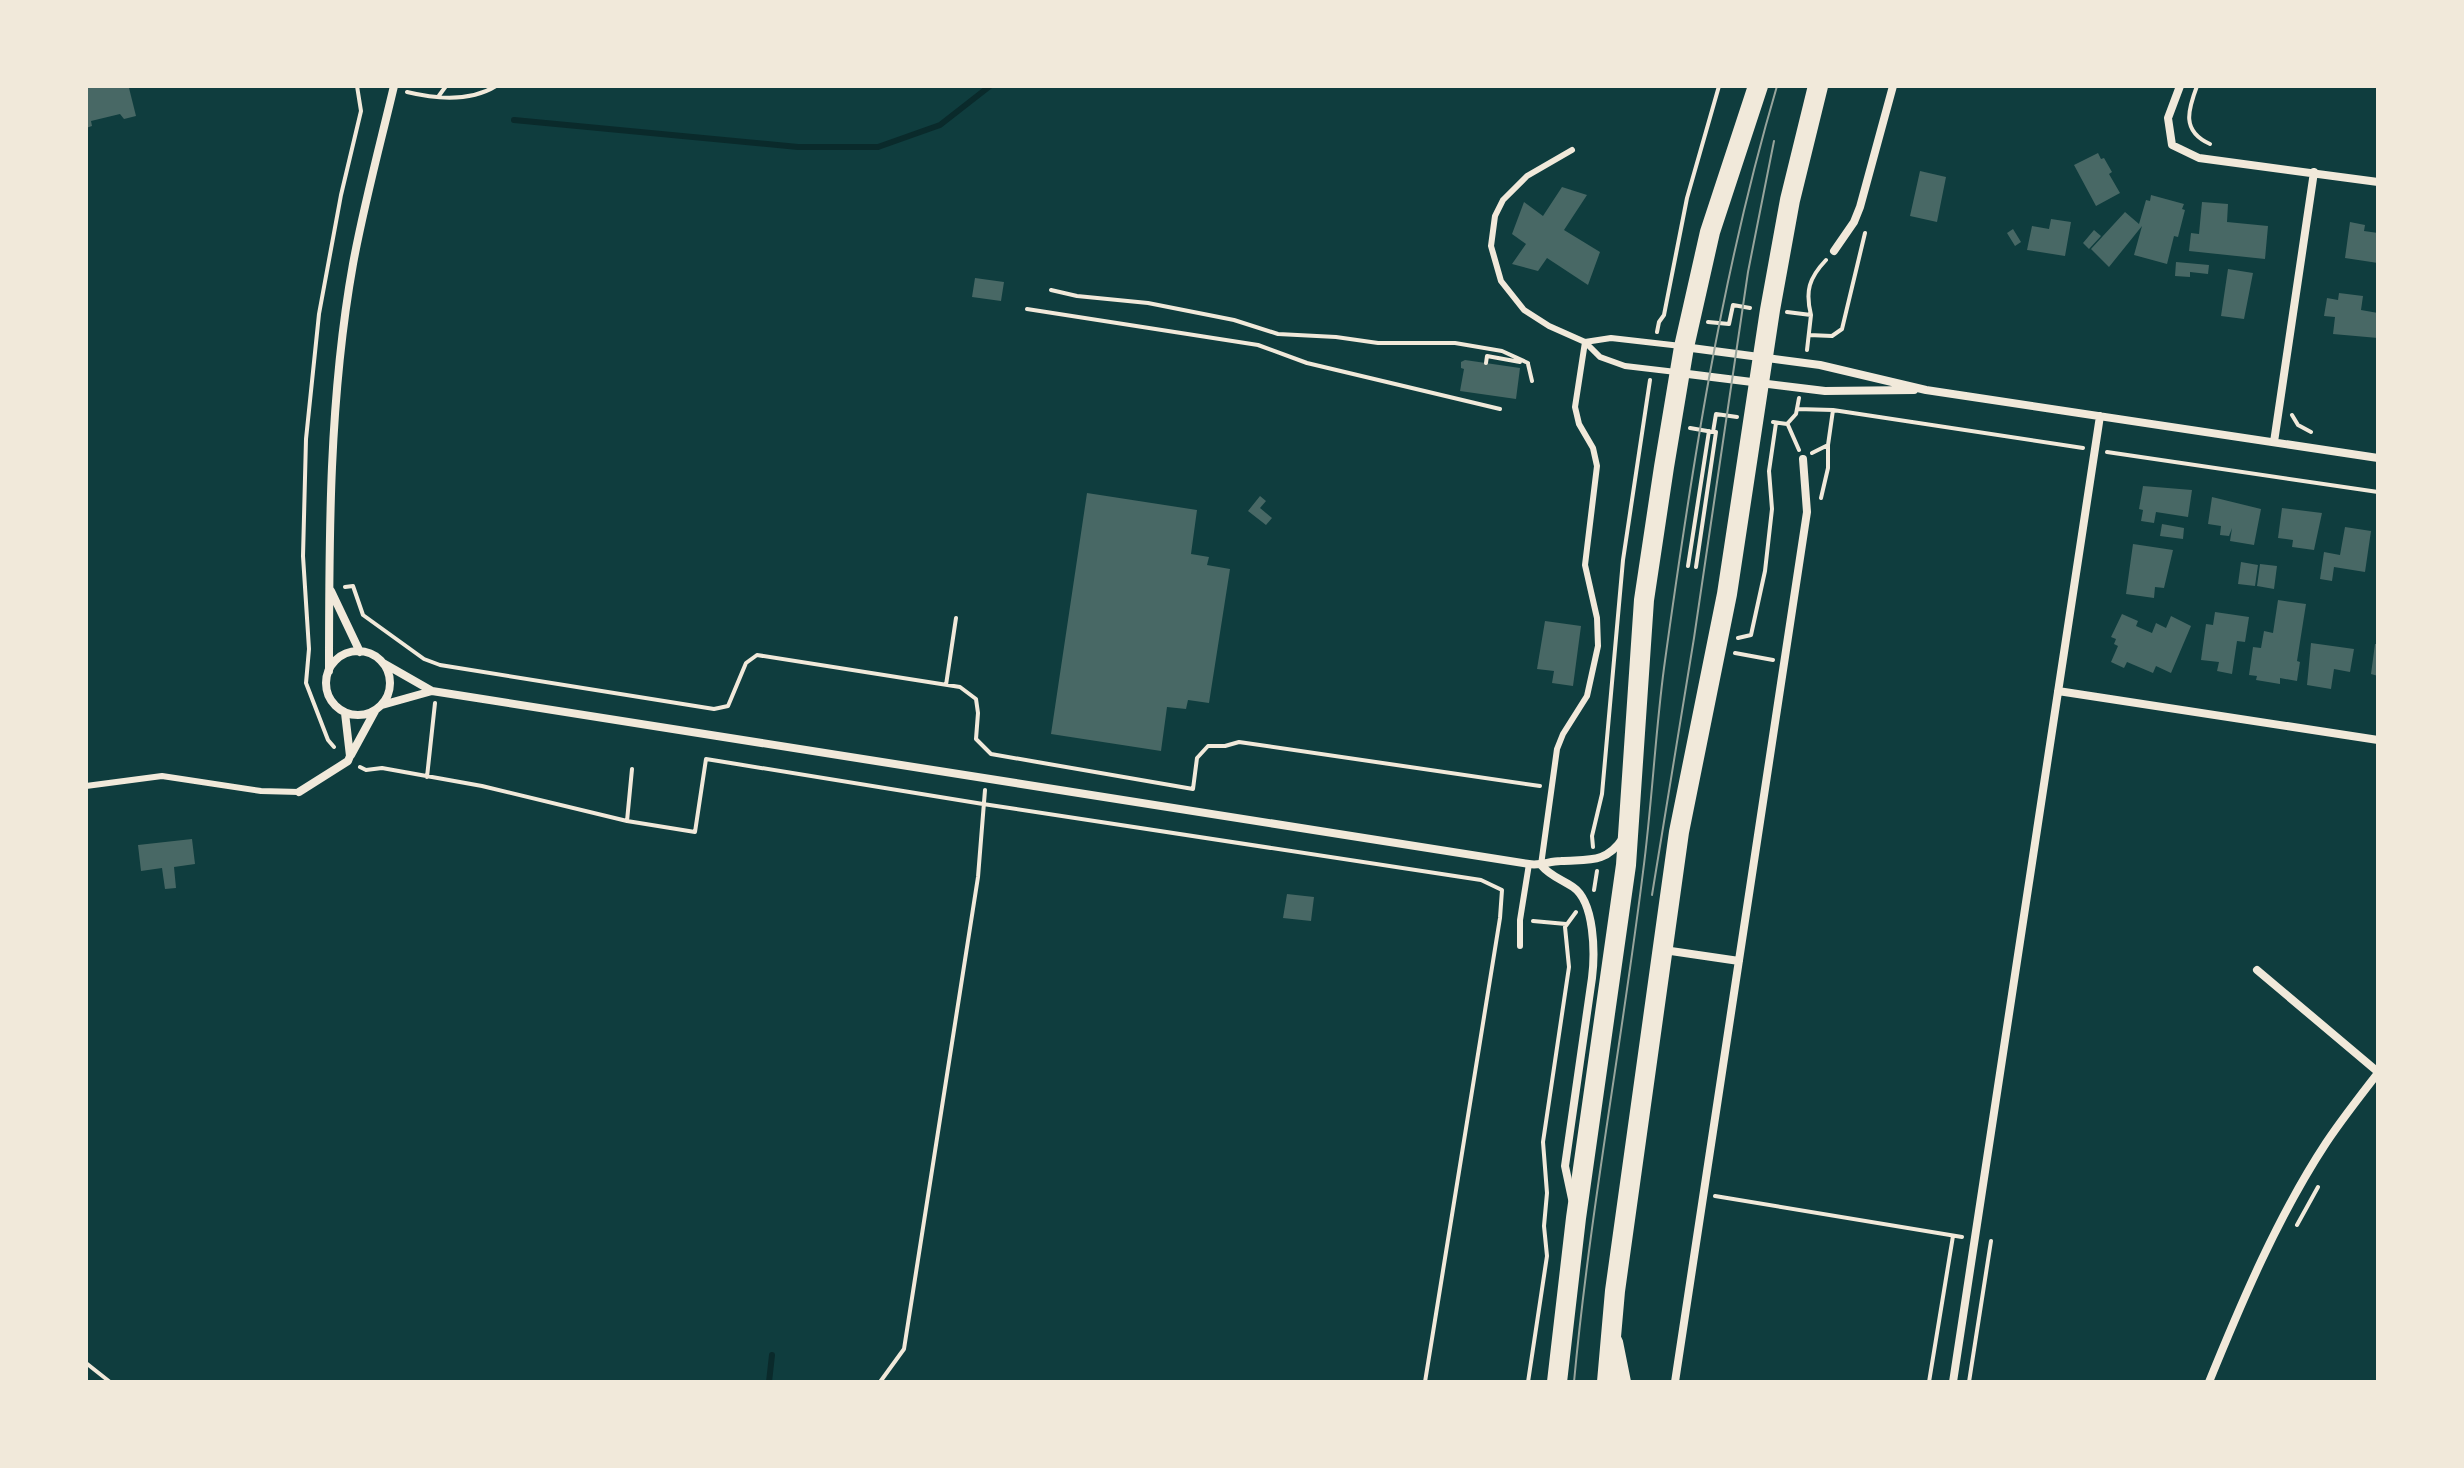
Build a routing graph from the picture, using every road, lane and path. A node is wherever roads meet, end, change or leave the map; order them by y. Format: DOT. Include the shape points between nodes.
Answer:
graph roads {
  1 [pos="357,86"];
  2 [pos="446,86"];
  3 [pos="496,86"];
  4 [pos="1719,86"];
  5 [pos="1758,86"];
  6 [pos="1818,86"];
  7 [pos="1893,86"];
  8 [pos="2180,86"];
  9 [pos="2197,86"];
  10 [pos="394,87"];
  11 [pos="437,97"];
  12 [pos="2214,145"];
  13 [pos="1572,150"];
  14 [pos="2314,172"];
  15 [pos="2378,182"];
  16 [pos="1834,251"];
  17 [pos="1051,290"];
  18 [pos="1027,309"];
  19 [pos="1664,315"];
  20 [pos="1811,315"];
  21 [pos="1585,342"];
  22 [pos="1684,347"];
  23 [pos="1764,357"];
  24 [pos="1486,363"];
  25 [pos="1528,363"];
  26 [pos="1680,373"];
  27 [pos="1532,381"];
  28 [pos="1760,383"];
  29 [pos="1926,390"];
  30 [pos="2291,407"];
  31 [pos="1500,409"];
  32 [pos="1797,409"];
  33 [pos="1833,410"];
  34 [pos="2100,416"];
  35 [pos="1644,421"];
  36 [pos="1776,423"];
  37 [pos="1787,424"];
  38 [pos="2319,434"];
  39 [pos="2274,442"];
  40 [pos="2378,458"];
  41 [pos="1803,459"];
  42 [pos="1688,566"];
  43 [pos="1696,567"];
  44 [pos="353,586"];
  45 [pos="329,587"];
  46 [pos="956,618"];
  47 [pos="1740,624"];
  48 [pos="360,652"];
  49 [pos="1735,653"];
  50 [pos="1784,662"];
  51 [pos="383,663"];
  52 [pos="440,665"];
  53 [pos="329,671"];
  54 [pos="946,685"];
  55 [pos="434,691"];
  56 [pos="2058,691"];
  57 [pos="378,708"];
  58 [pos="345,713"];
  59 [pos="328,740"];
  60 [pos="2378,740"];
  61 [pos="350,756"];
  62 [pos="632,769"];
  63 [pos="366,770"];
  64 [pos="427,777"];
  65 [pos="86,786"];
  66 [pos="1550,787"];
  67 [pos="299,792"];
  68 [pos="983,804"];
  69 [pos="627,821"];
  70 [pos="1630,825"];
  71 [pos="1593,847"];
  72 [pos="1529,864"];
  73 [pos="1541,865"];
  74 [pos="1566,924"];
  75 [pos="1520,946"];
  76 [pos="1662,949"];
  77 [pos="1739,961"];
  78 [pos="2257,970"];
  79 [pos="2378,1072"];
  80 [pos="2322,1179"];
  81 [pos="1715,1196"];
  82 [pos="1576,1218"];
  83 [pos="2292,1234"];
  84 [pos="1953,1236"];
  85 [pos="1974,1240"];
  86 [pos="1990,1242"];
  87 [pos="1611,1320"];
  88 [pos="86,1363"];
  89 [pos="110,1382"];
  90 [pos="880,1382"];
  91 [pos="1425,1382"];
  92 [pos="1528,1382"];
  93 [pos="1557,1382"];
  94 [pos="1607,1382"];
  95 [pos="1623,1382"];
  96 [pos="1675,1382"];
  97 [pos="1929,1382"];
  98 [pos="1953,1382"];
  99 [pos="2209,1382"];
  1 -- 59 [label="path" via="361,111 319,314 306,439 306,683"];
  2 -- 11 [label="path"];
  3 -- 11 [label="path" via="468,97"];
  4 -- 19 [label="path" via="1687,198"];
  5 -- 22 [label="highway" via="1710,232"];
  6 -- 23 [label="highway" via="1790,200"];
  7 -- 16 [label="street" via="1860,207"];
  8 -- 14 [label="street" via="2168,118 2172,145 2199,158"];
  9 -- 12 [label="path" via="2189,107 2191,129"];
  10 -- 11 [label="path"];
  10 -- 45 [label="street" via="353,264 338,374 330,468"];
  13 -- 21 [label="lane" via="1527,176 1503,200 1491,246 1501,281 1515,301 1537,319"];
  14 -- 15 [label="street"];
  14 -- 39 [label="street"];
  16 -- 20 [label="path" via="1811,279"];
  17 -- 25 [label="path" via="1148,303 1278,334 1455,343 1502,351"];
  18 -- 31 [label="path" via="1258,345 1307,363"];
  21 -- 22 [label="lane" via="1611,338"];
  21 -- 26 [label="lane" via="1600,357 1625,366"];
  21 -- 66 [label="lane" via="1575,407 1597,466 1585,565 1598,646 1585,701 1558,744"];
  22 -- 23 [label="street"];
  22 -- 26 [label="highway"];
  23 -- 28 [label="highway"];
  23 -- 29 [label="street"];
  24 -- 25 [label="path" via="1487,356"];
  25 -- 27 [label="path"];
  26 -- 28 [label="street"];
  26 -- 70 [label="highway" via="1644,600"];
  28 -- 29 [label="street" via="1825,391"];
  28 -- 76 [label="highway"];
  29 -- 34 [label="street"];
  30 -- 38 [label="path" via="2298,425"];
  32 -- 33 [label="path"];
  34 -- 39 [label="street"];
  34 -- 56 [label="street"];
  35 -- 71 [label="path" via="1623,560 1604,781"];
  36 -- 47 [label="path" via="1765,571 1751,635 1738,638"];
  37 -- 41 [label="path"];
  39 -- 40 [label="street"];
  41 -- 50 [label="street" via="1807,512"];
  42 -- 43 [label="path" via="1711,431 1716,432"];
  44 -- 52 [label="path" via="363,615"];
  45 -- 48 [label="street"];
  45 -- 53 [label="street"];
  46 -- 54 [label="path"];
  48 -- 51 [label="street"];
  48 -- 53 [label="street" via="345,654"];
  49 -- 50 [label="path"];
  50 -- 77 [label="street"];
  51 -- 55 [label="street"];
  51 -- 57 [label="street" via="390,688"];
  52 -- 54 [label="path" via="714,709 728,706 746,663 757,655"];
  52 -- 55 [label="path"];
  53 -- 58 [label="street" via="327,691"];
  54 -- 66 [label="path" via="960,687 976,699 976,739 991,754 1193,789 1197,758 1208,746 1239,742"];
  55 -- 57 [label="street"];
  55 -- 64 [label="path"];
  55 -- 72 [label="street"];
  56 -- 60 [label="street"];
  56 -- 85 [label="street"];
  57 -- 58 [label="street" via="360,715"];
  57 -- 61 [label="street"];
  58 -- 61 [label="street"];
  61 -- 67 [label="street"];
  62 -- 69 [label="path"];
  63 -- 64 [label="path"];
  64 -- 69 [label="path"];
  65 -- 67 [label="lane" via="162,776"];
  66 -- 73 [label="lane"];
  68 -- 69 [label="path" via="706,759 695,832"];
  68 -- 90 [label="path" via="978,877 904,1349"];
  68 -- 91 [label="path" via="1481,880 1502,890"];
  70 -- 73 [label="street" via="1618,846 1602,859"];
  70 -- 82 [label="highway"];
  72 -- 73 [label="street"];
  72 -- 75 [label="lane"];
  73 -- 82 [label="street" via="1579,893 1594,963 1565,1166"];
  74 -- 92 [label="path" via="1569,967 1543,1142 1547,1256"];
  76 -- 77 [label="street"];
  76 -- 87 [label="highway"];
  77 -- 96 [label="street"];
  78 -- 79 [label="street"];
  79 -- 99 [label="street" via="2306,1176"];
  80 -- 83 [label="path"];
  81 -- 84 [label="path"];
  82 -- 93 [label="highway"];
  84 -- 85 [label="path"];
  84 -- 97 [label="path"];
  85 -- 86 [label="path"];
  85 -- 98 [label="street"];
  87 -- 94 [label="highway"];
  87 -- 95 [label="main road"];
  88 -- 89 [label="path"];
}
